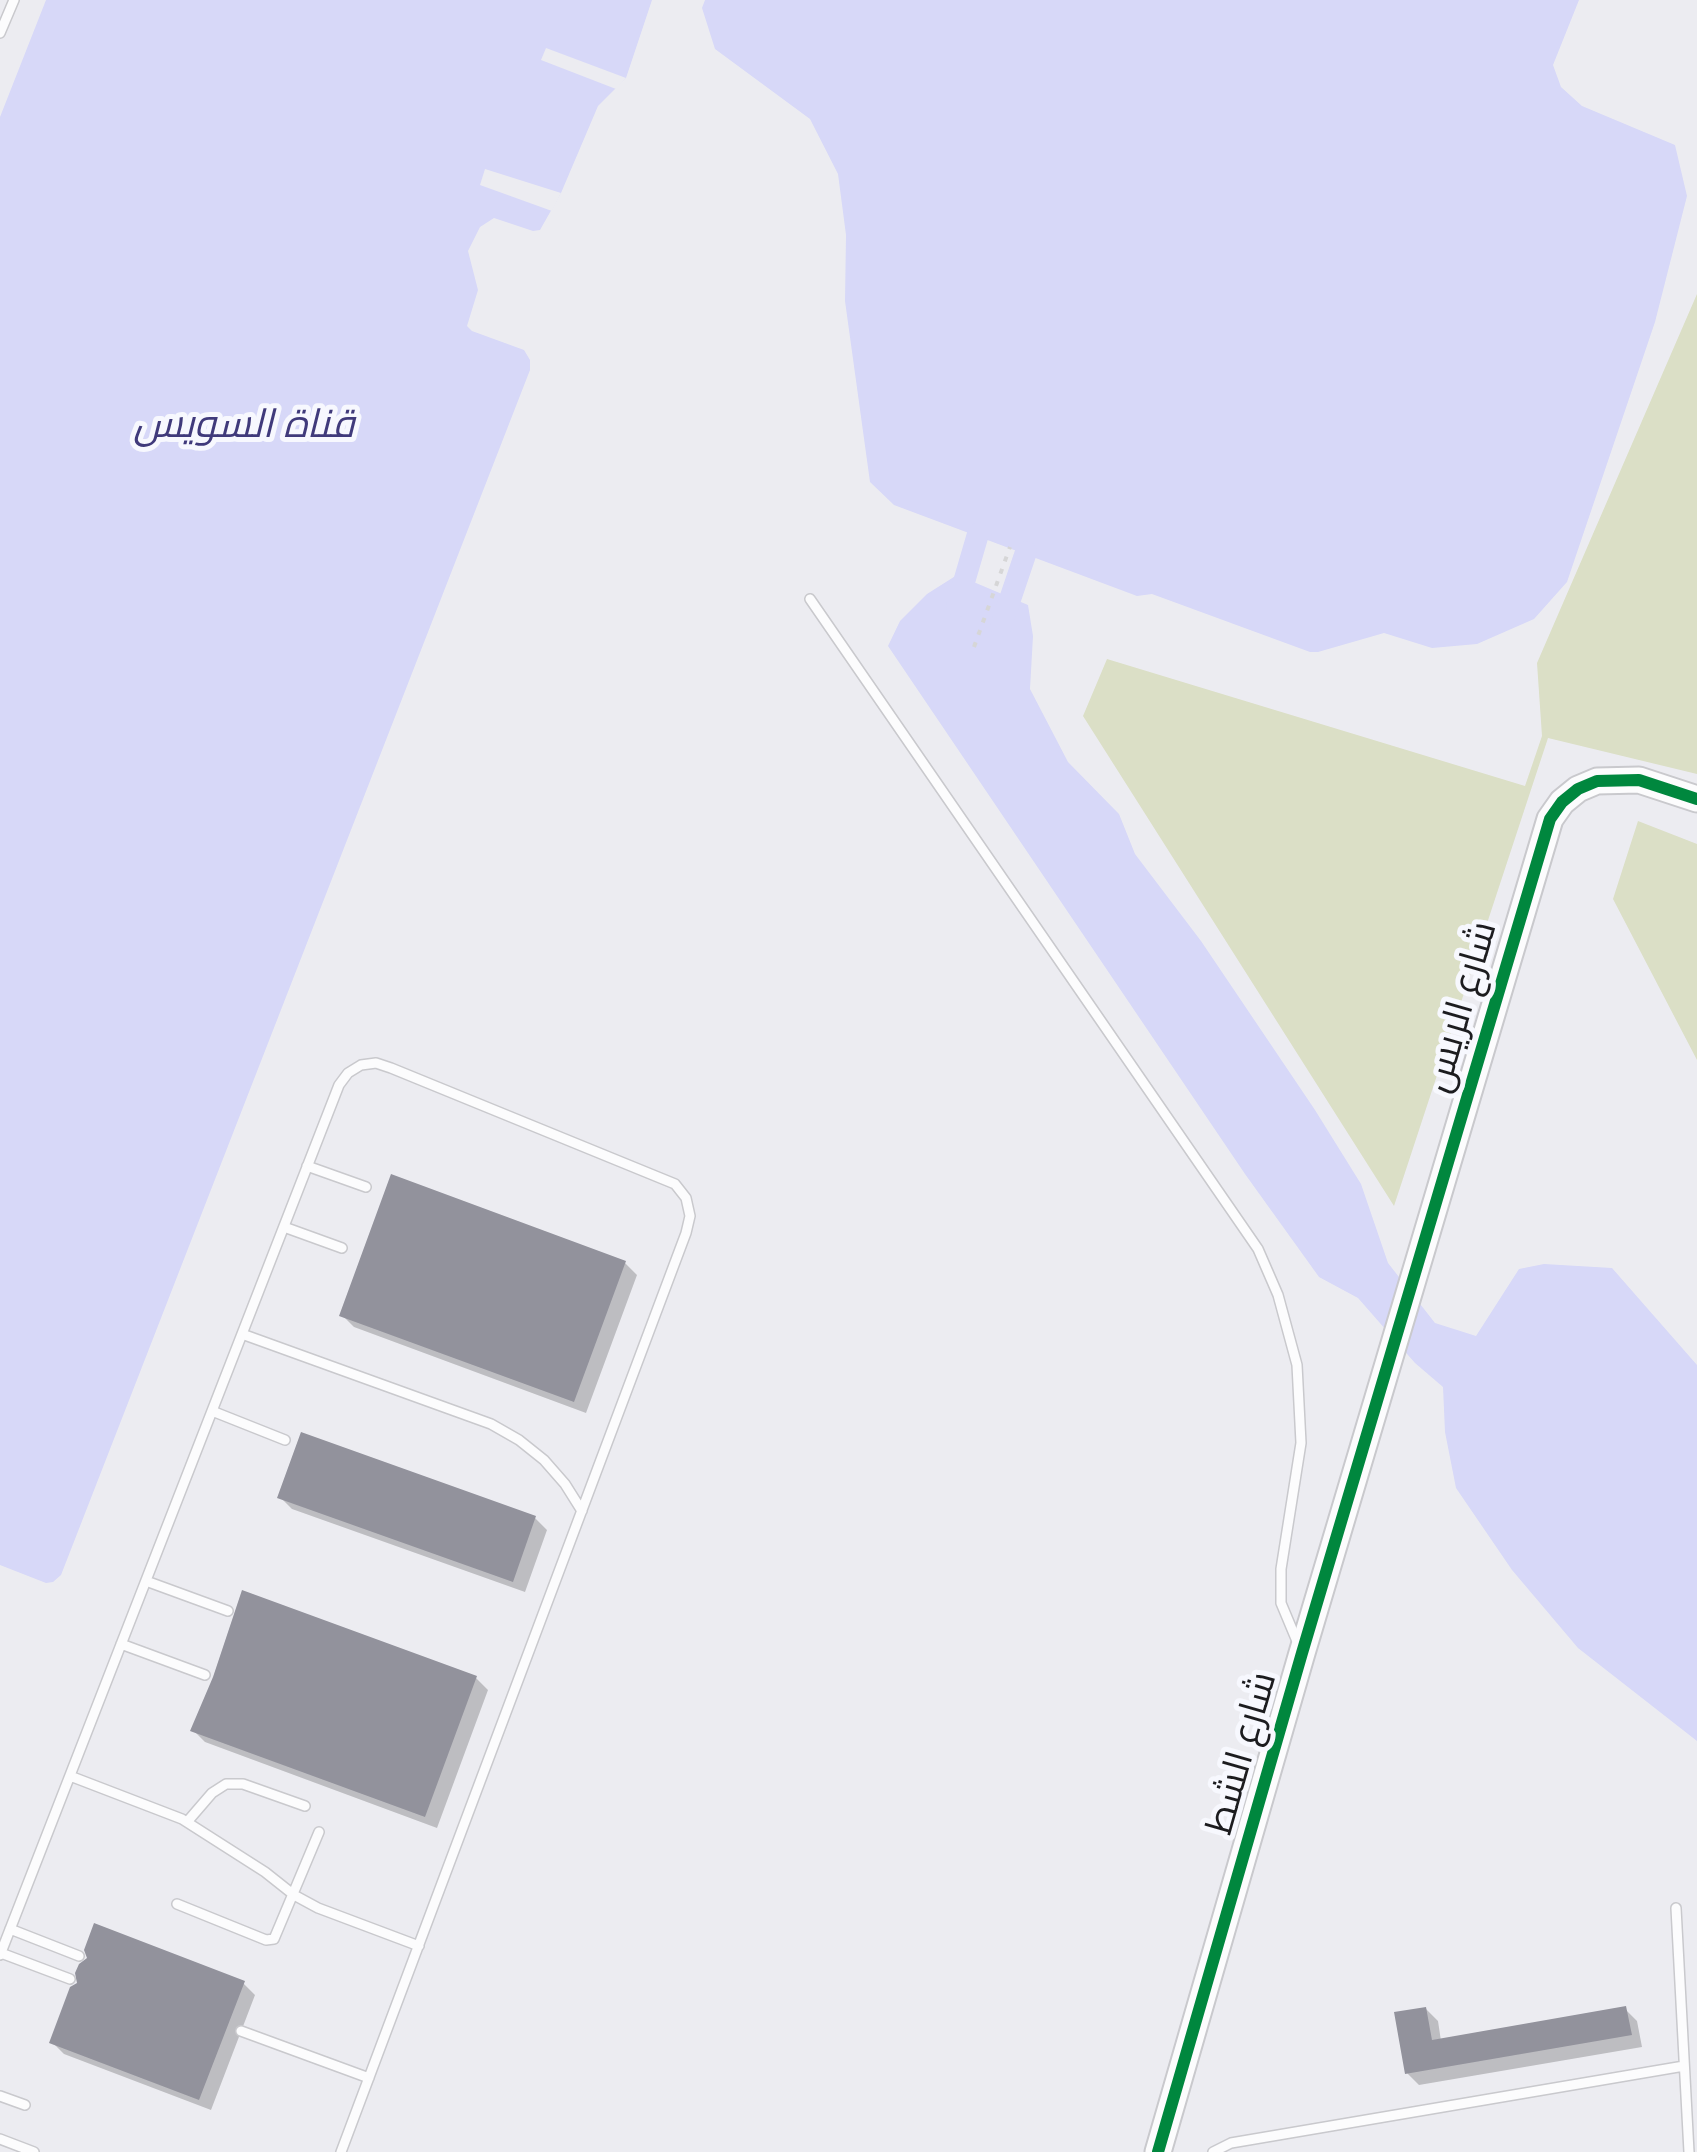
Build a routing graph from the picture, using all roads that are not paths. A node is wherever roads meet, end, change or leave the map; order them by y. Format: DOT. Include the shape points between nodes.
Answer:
graph roads {
  1 [pos="14,0"];
  2 [pos="0,32"];
  3 [pos="810,599"];
  4 [pos="1697,799"];
  5 [pos="307,1166"];
  6 [pos="366,1187"];
  7 [pos="284,1227"];
  8 [pos="342,1248"];
  9 [pos="242,1334"];
  10 [pos="1385,1372"];
  11 [pos="212,1411"];
  12 [pos="286,1440"];
  13 [pos="582,1511"];
  14 [pos="146,1581"];
  15 [pos="228,1611"];
  16 [pos="121,1644"];
  17 [pos="1302,1654"];
  18 [pos="205,1675"];
  19 [pos="70,1776"];
  20 [pos="305,1806"];
  21 [pos="187,1822"];
  22 [pos="320,1832"];
  23 [pos="294,1895"];
  24 [pos="177,1904"];
  25 [pos="1676,1908"];
  26 [pos="10,1929"];
  27 [pos="419,1946"];
  28 [pos="0,1954"];
  29 [pos="79,1956"];
  30 [pos="70,1979"];
  31 [pos="240,2032"];
  32 [pos="1684,2066"];
  33 [pos="370,2078"];
  34 [pos="0,2096"];
  35 [pos="25,2106"];
  36 [pos="0,2139"];
  37 [pos="34,2152"];
  38 [pos="342,2152"];
  39 [pos="1158,2152"];
  40 [pos="1213,2152"];
  41 [pos="1688,2152"];
  1 -- 2 [label="lane"];
  3 -- 17 [label="lane" via="1258,1249 1297,1365 1301,1443 1281,1603"];
  4 -- 10 [label="street, شارع الريس" via="1640,780 1597,781 1578,789 1550,819"];
  5 -- 6 [label="lane"];
  5 -- 7 [label="lane"];
  5 -- 13 [label="lane" via="338,1084 348,1072 376,1063 675,1184 686,1198 686,1233"];
  7 -- 8 [label="lane"];
  7 -- 9 [label="lane"];
  9 -- 11 [label="lane"];
  9 -- 13 [label="lane" via="491,1424 544,1460"];
  10 -- 17 [label="street, شارع الشط"];
  11 -- 12 [label="lane"];
  11 -- 14 [label="lane"];
  13 -- 27 [label="lane"];
  14 -- 15 [label="lane"];
  14 -- 16 [label="lane"];
  16 -- 18 [label="lane"];
  16 -- 19 [label="lane"];
  17 -- 39 [label="street, شارع الشط"];
  19 -- 21 [label="lane"];
  19 -- 26 [label="lane"];
  20 -- 21 [label="lane" via="226,1784"];
  21 -- 23 [label="lane"];
  22 -- 23 [label="lane"];
  23 -- 24 [label="lane" via="270,1940"];
  23 -- 27 [label="lane"];
  25 -- 32 [label="lane"];
  26 -- 28 [label="lane"];
  26 -- 29 [label="lane"];
  27 -- 33 [label="lane"];
  28 -- 30 [label="lane"];
  31 -- 33 [label="lane"];
  32 -- 40 [label="lane" via="1231,2143"];
  32 -- 41 [label="lane"];
  33 -- 38 [label="lane"];
  34 -- 35 [label="lane"];
  36 -- 37 [label="lane"];
}
